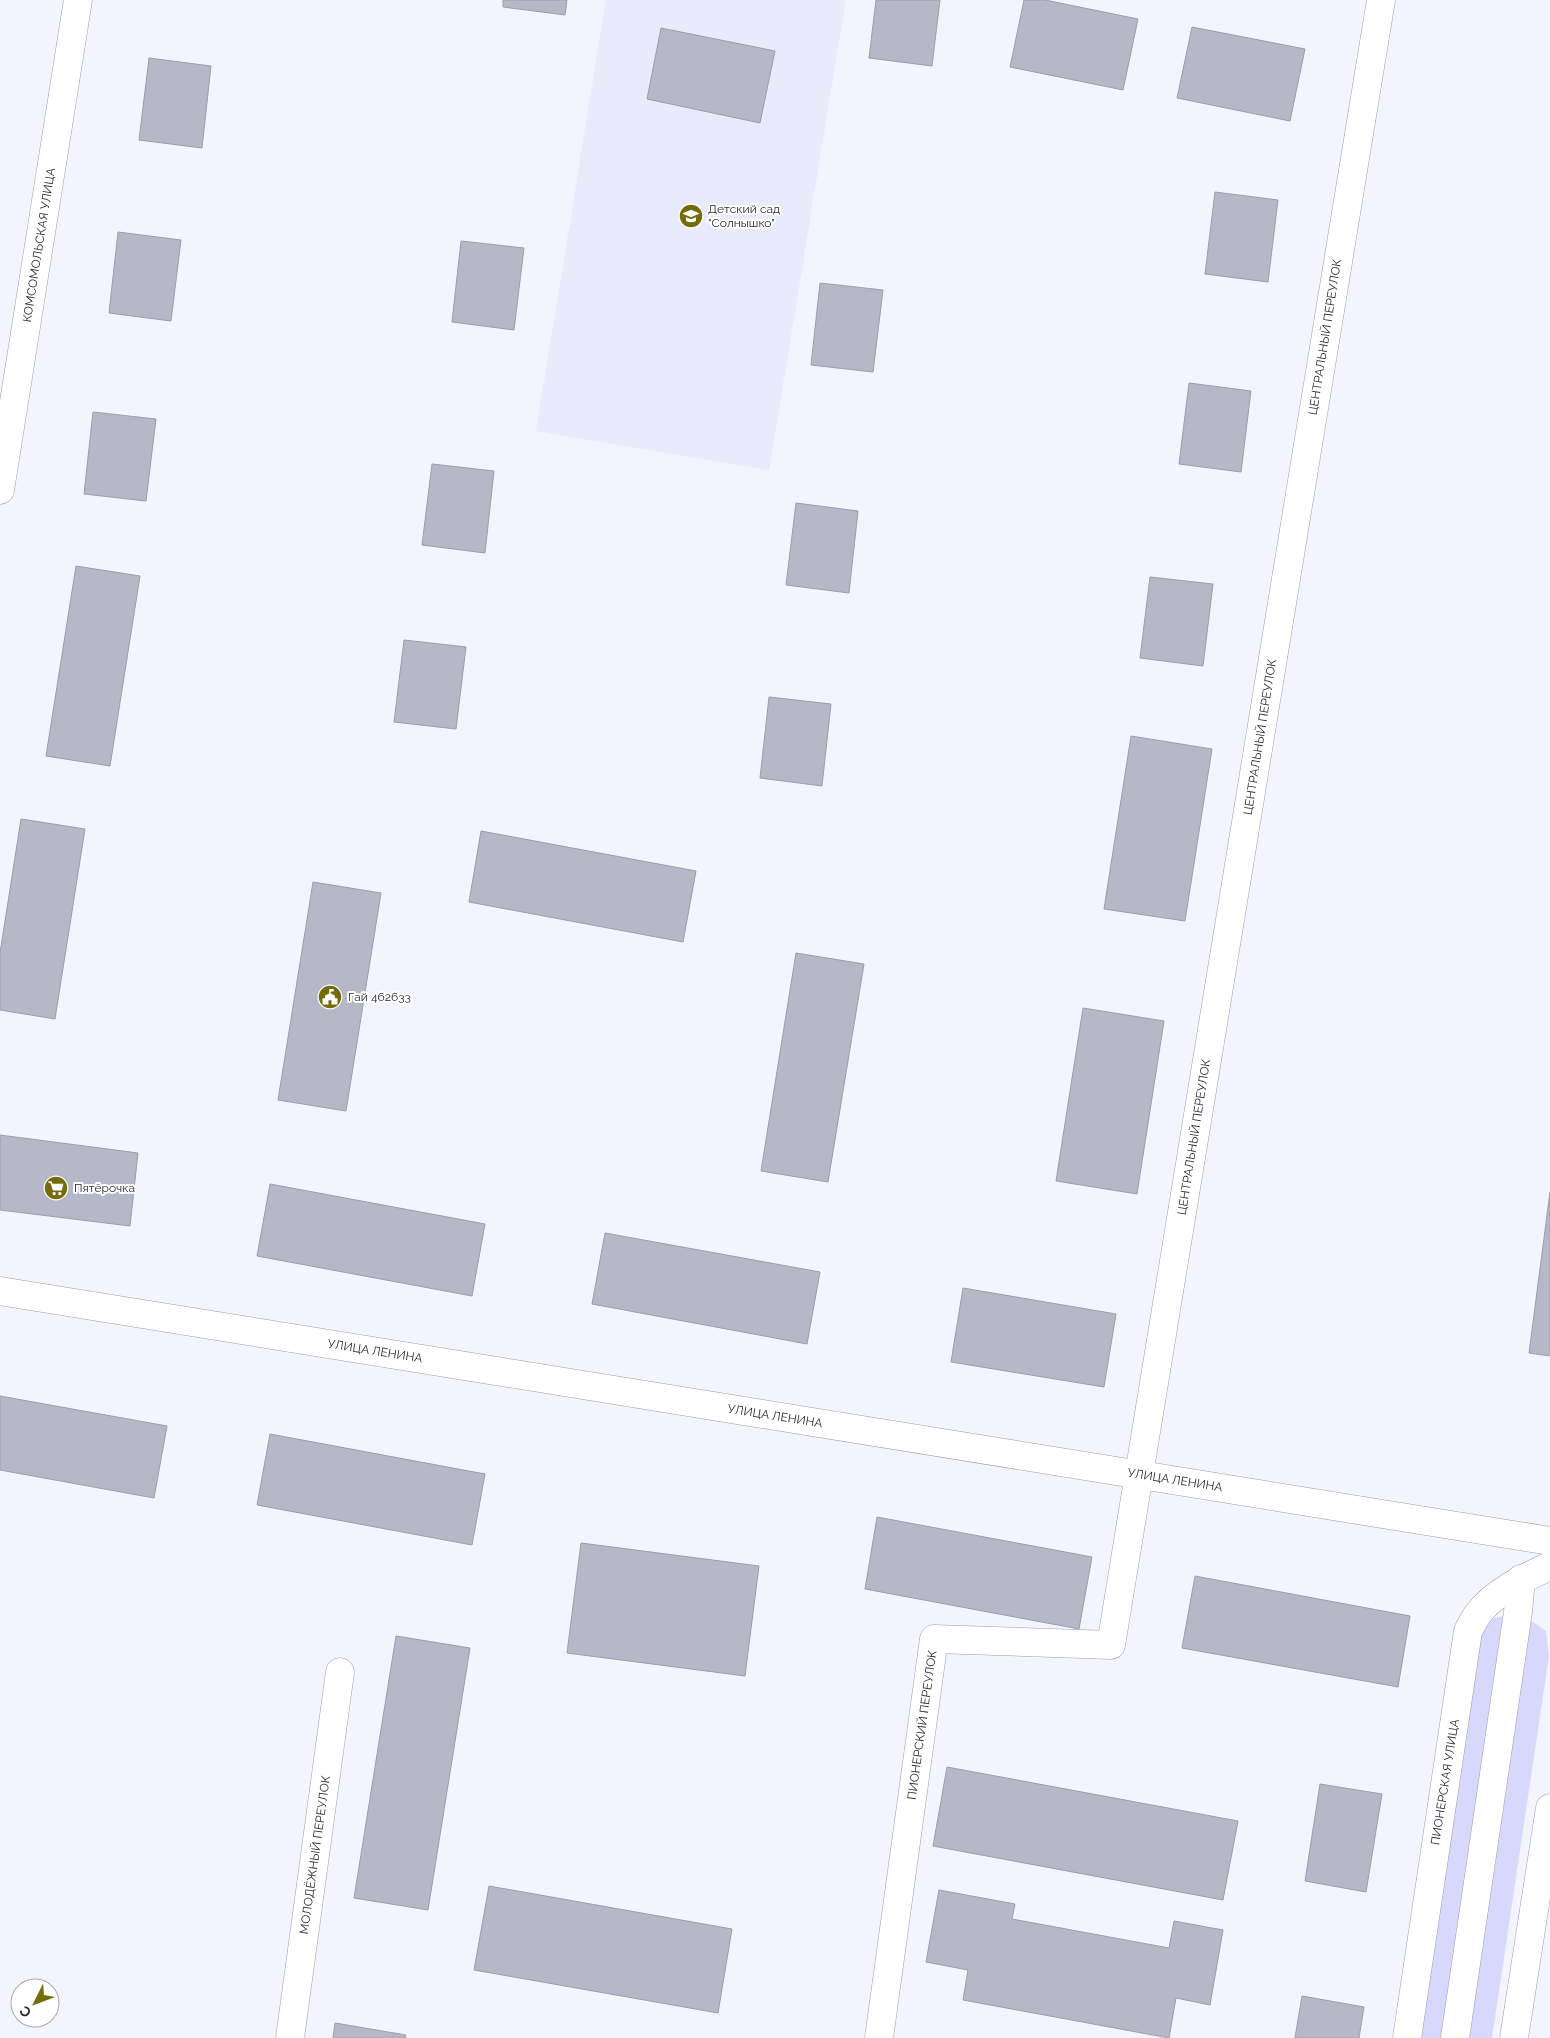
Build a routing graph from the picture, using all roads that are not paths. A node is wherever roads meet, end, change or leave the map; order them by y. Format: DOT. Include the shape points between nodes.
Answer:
graph roads {
  1 [pos="78,0"];
  2 [pos="1381,0"];
  3 [pos="0,490"];
  4 [pos="0,1290"];
  5 [pos="1138,1474"];
  6 [pos="1550,1540"];
  7 [pos="1550,1566"];
  8 [pos="1521,1579"];
  9 [pos="340,1672"];
  10 [pos="1550,1808"];
  11 [pos="290,2038"];
  12 [pos="879,2038"];
  13 [pos="1407,2038"];
  14 [pos="1455,2038"];
  15 [pos="1514,2038"];
  1 -- 3 [label="street, КОМСОМОЛЬСКАЯ УЛИЦА"];
  2 -- 5 [label="street, ЦЕНТРАЛЬНЫЙ ПЕРЕУЛОК"];
  4 -- 5 [label="street, УЛИЦА ЛЕНИНА"];
  5 -- 6 [label="street, УЛИЦА ЛЕНИНА"];
  5 -- 12 [label="street, ПИОНЕРСКИЙ ПЕРЕУЛОК" via="1111,1644 934,1639"];
  7 -- 8 [label="street, ПИОНЕРСКАЯ УЛИЦА"];
  8 -- 13 [label="street, ПИОНЕРСКАЯ УЛИЦА" via="1478,1613 1468,1631"];
  8 -- 14 [label="street"];
  9 -- 11 [label="street, МОЛОДЁЖНЫЙ ПЕРЕУЛОК"];
  10 -- 15 [label="street"];
}
